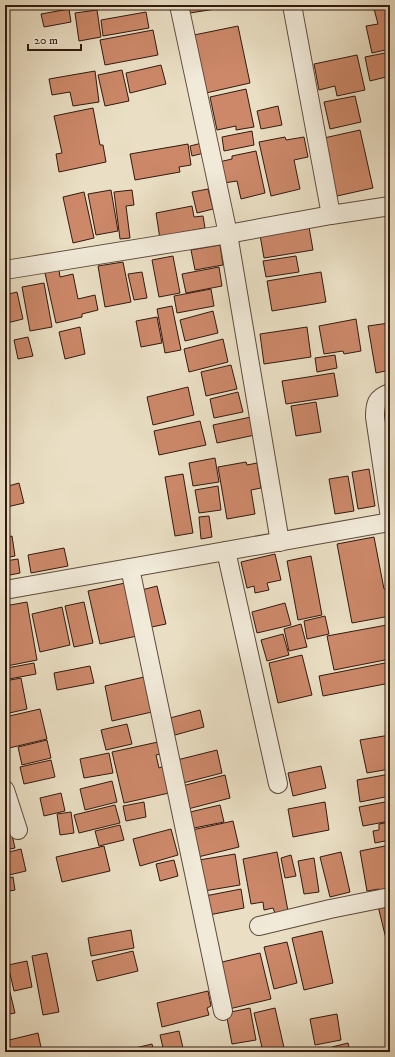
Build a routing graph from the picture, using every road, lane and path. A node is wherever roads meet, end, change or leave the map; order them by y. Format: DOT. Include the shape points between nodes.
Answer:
graph roads {
  1 [pos="179,5"];
  2 [pos="292,5"];
  3 [pos="390,206"];
  4 [pos="332,215"];
  5 [pos="228,234"];
  6 [pos="5,270"];
  7 [pos="390,393"];
  8 [pos="390,518"];
  9 [pos="390,522"];
  10 [pos="280,542"];
  11 [pos="226,551"];
  12 [pos="130,568"];
  13 [pos="5,590"];
  14 [pos="278,784"];
  15 [pos="5,790"];
  16 [pos="18,830"];
  17 [pos="390,897"];
  18 [pos="259,926"];
  19 [pos="223,1011"];
  1 -- 5 [label="street"];
  2 -- 4 [label="street"];
  3 -- 4 [label="street"];
  4 -- 5 [label="street"];
  5 -- 6 [label="street"];
  5 -- 10 [label="street"];
  7 -- 8 [label="street" via="378,400 375,405 375,417"];
  9 -- 10 [label="street"];
  10 -- 11 [label="street"];
  11 -- 12 [label="street"];
  11 -- 14 [label="street"];
  12 -- 13 [label="street"];
  12 -- 19 [label="street"];
  15 -- 16 [label="street"];
  17 -- 18 [label="street"];
}
